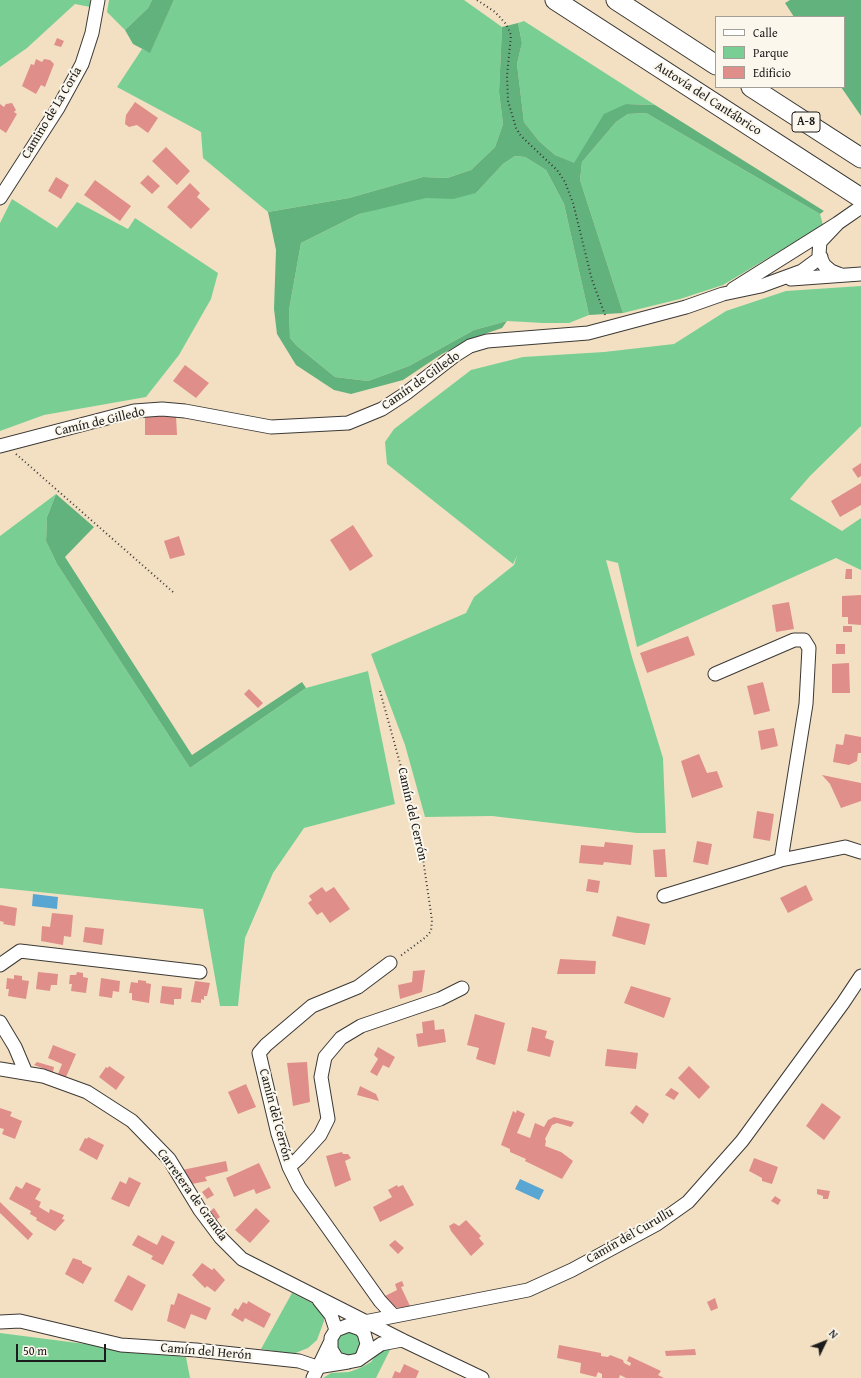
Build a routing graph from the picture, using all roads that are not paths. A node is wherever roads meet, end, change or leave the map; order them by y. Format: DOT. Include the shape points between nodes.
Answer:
graph roads {
  1 [pos="98,0"];
  2 [pos="555,0"];
  3 [pos="616,0"];
  4 [pos="715,64"];
  5 [pos="753,88"];
  6 [pos="861,158"];
  7 [pos="3,184"];
  8 [pos="0,198"];
  9 [pos="861,198"];
  10 [pos="861,208"];
  11 [pos="838,223"];
  12 [pos="820,255"];
  13 [pos="777,262"];
  14 [pos="861,274"];
  15 [pos="841,275"];
  16 [pos="778,280"];
  17 [pos="723,294"];
  18 [pos="3,445"];
  19 [pos="715,674"];
  20 [pos="861,852"];
  21 [pos="781,860"];
  22 [pos="664,896"];
  23 [pos="390,963"];
  24 [pos="0,965"];
  25 [pos="200,972"];
  26 [pos="861,976"];
  27 [pos="462,988"];
  28 [pos="0,1022"];
  29 [pos="0,1069"];
  30 [pos="26,1073"];
  31 [pos="289,1167"];
  32 [pos="318,1298"];
  33 [pos="366,1321"];
  34 [pos="393,1321"];
  35 [pos="0,1322"];
  36 [pos="349,1325"];
  37 [pos="336,1330"];
  38 [pos="402,1340"];
  39 [pos="330,1343"];
  40 [pos="365,1350"];
  41 [pos="348,1362"];
  42 [pos="315,1373"];
  43 [pos="482,1378"];
  1 -- 7 [label="street, Camino de La Coría" via="92,33 82,64 58,108"];
  2 -- 9 [label="highway, Autovía del Cantábrico / A-8"];
  3 -- 4 [label="highway"];
  5 -- 6 [label="highway, A-8"];
  7 -- 8 [label="street, Camino de La Coría"];
  10 -- 11 [label="street"];
  11 -- 12 [label="street" via="820,242"];
  11 -- 13 [label="street, Camín de Gilledo"];
  12 -- 13 [label="street, Camín de Gilledo" via="796,256"];
  12 -- 15 [label="street" via="827,268"];
  12 -- 16 [label="street, Camín de Gilledo" via="802,271"];
  13 -- 17 [label="street, Camín de Gilledo"];
  14 -- 15 [label="street"];
  15 -- 16 [label="street, Camín de Gilledo"];
  16 -- 17 [label="street, Camín de Gilledo"];
  17 -- 18 [label="street, Camín de Gilledo" via="686,307 588,333 476,344 454,356 382,410 348,423 272,427 162,409 134,412"];
  19 -- 21 [label="street" via="794,640 804,640 809,648 806,704"];
  20 -- 21 [label="street" via="845,847"];
  21 -- 22 [label="street"];
  23 -- 31 [label="street, Camín del Cerrón" via="358,987 312,1006 259,1053 278,1134"];
  24 -- 25 [label="street" via="20,951"];
  26 -- 34 [label="street, Camín del Curullu" via="742,1141 688,1202 650,1227 572,1270 528,1290"];
  27 -- 31 [label="street" via="361,1026 341,1038 325,1057 321,1077 328,1119 320,1135"];
  28 -- 30 [label="street" via="15,1047"];
  29 -- 30 [label="street, Carretera de Granda"];
  30 -- 32 [label="street, Carretera de Granda" via="43,1076 87,1092 132,1121 169,1159 200,1210 221,1238 242,1259"];
  31 -- 34 [label="street, Camín del Cerrón" via="299,1187"];
  32 -- 33 [label="street, Carretera de Granda"];
  32 -- 37 [label="street, Carretera de Granda" via="331,1315"];
  33 -- 34 [label="street, Camín del Curullu"];
  33 -- 36 [label="street, Camín del Curullu"];
  33 -- 40 [label="street"];
  34 -- 38 [label="street, Camín del Cerrón"];
  34 -- 40 [label="street"];
  35 -- 42 [label="street, Camín del Herón" via="20,1321 120,1344 299,1361"];
  36 -- 37 [label="street"];
  36 -- 40 [label="street" via="364,1333"];
  37 -- 39 [label="street"];
  38 -- 40 [label="street"];
  38 -- 43 [label="street, Camín del Cerrón"];
  39 -- 41 [label="street" via="337,1359"];
  39 -- 42 [label="street"];
  40 -- 41 [label="street" via="353,1362"];
  41 -- 42 [label="street"];
}
